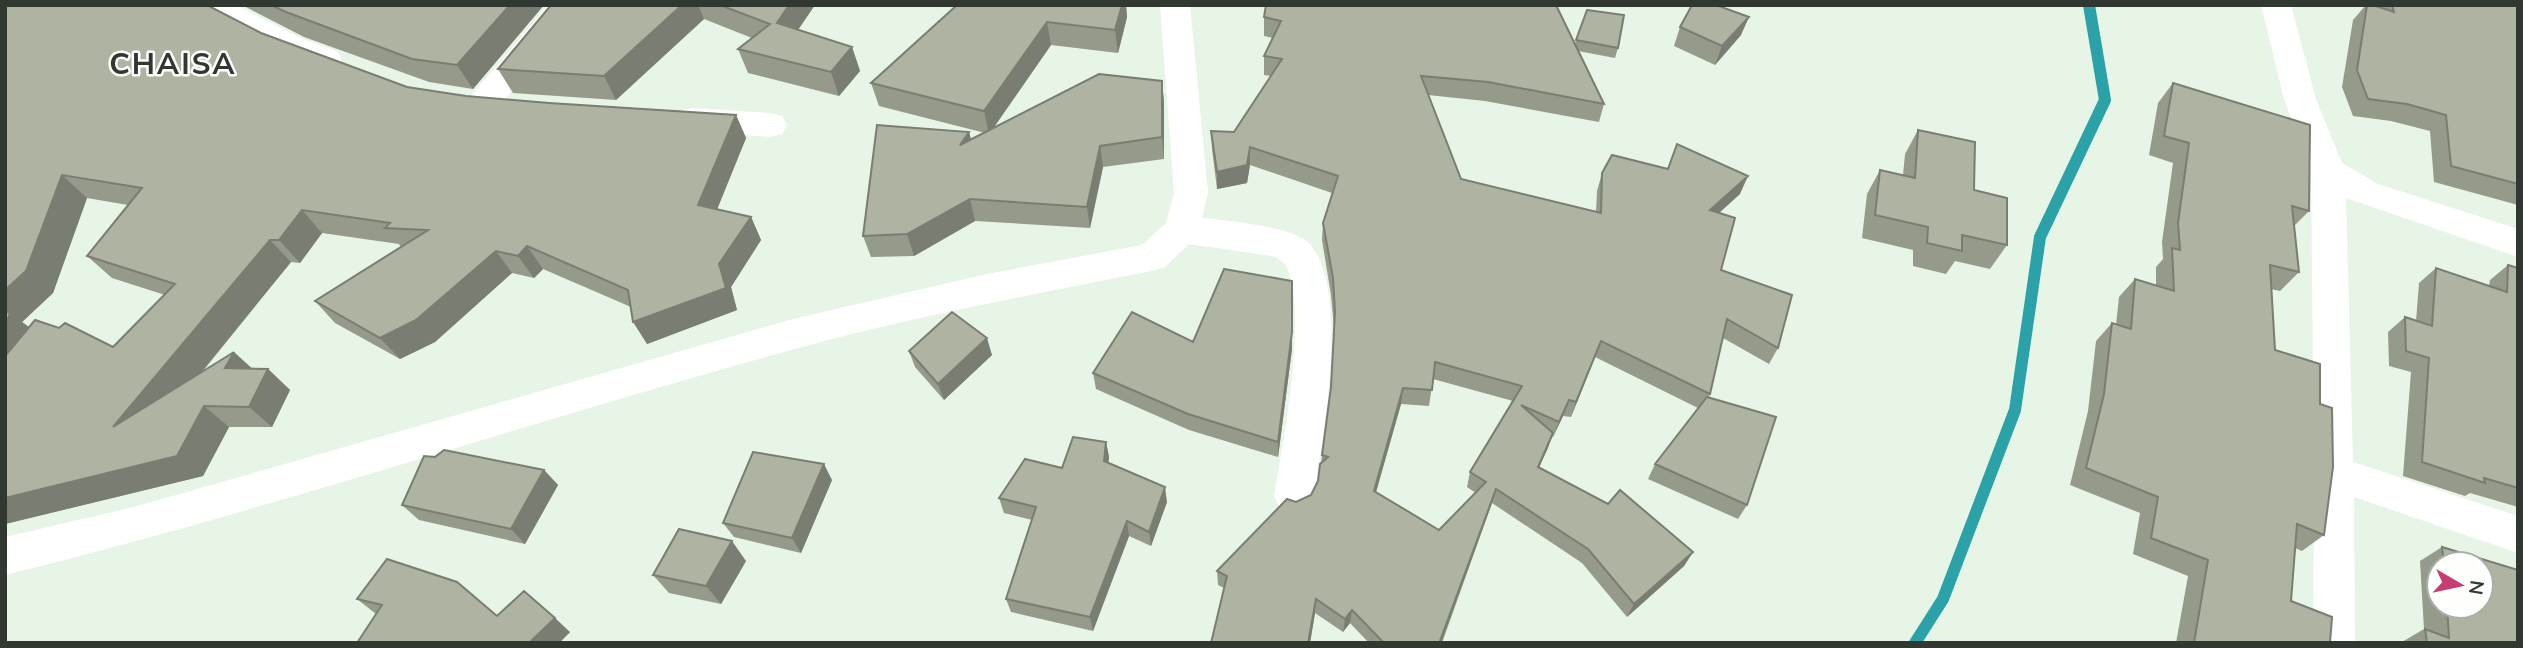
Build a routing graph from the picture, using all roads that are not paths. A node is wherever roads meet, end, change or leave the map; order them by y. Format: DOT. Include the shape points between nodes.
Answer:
graph roads {
  1 [pos="210,5"];
  2 [pos="566,5"];
  3 [pos="1175,5"];
  4 [pos="2276,5"];
  5 [pos="352,69"];
  6 [pos="447,99"];
  7 [pos="482,105"];
  8 [pos="514,108"];
  9 [pos="660,118"];
  10 [pos="770,125"];
  11 [pos="2328,171"];
  12 [pos="1182,229"];
  13 [pos="2518,243"];
  14 [pos="2334,472"];
  15 [pos="1294,496"];
  16 [pos="2518,535"];
  17 [pos="5,556"];
  18 [pos="2334,643"];
  1 -- 5 [label="street" via="292,47"];
  2 -- 7 [label="street"];
  3 -- 12 [label="street" via="1191,193"];
  4 -- 11 [label="street" via="2300,99"];
  6 -- 7 [label="street"];
  7 -- 8 [label="street"];
  9 -- 10 [label="street"];
  11 -- 13 [label="street" via="2366,193"];
  11 -- 14 [label="street"];
  12 -- 15 [label="street" via="1278,243 1297,253 1307,274 1311,391"];
  12 -- 17 [label="street" via="1152,257 793,334 134,525"];
  14 -- 16 [label="street"];
  14 -- 18 [label="street"];
}
